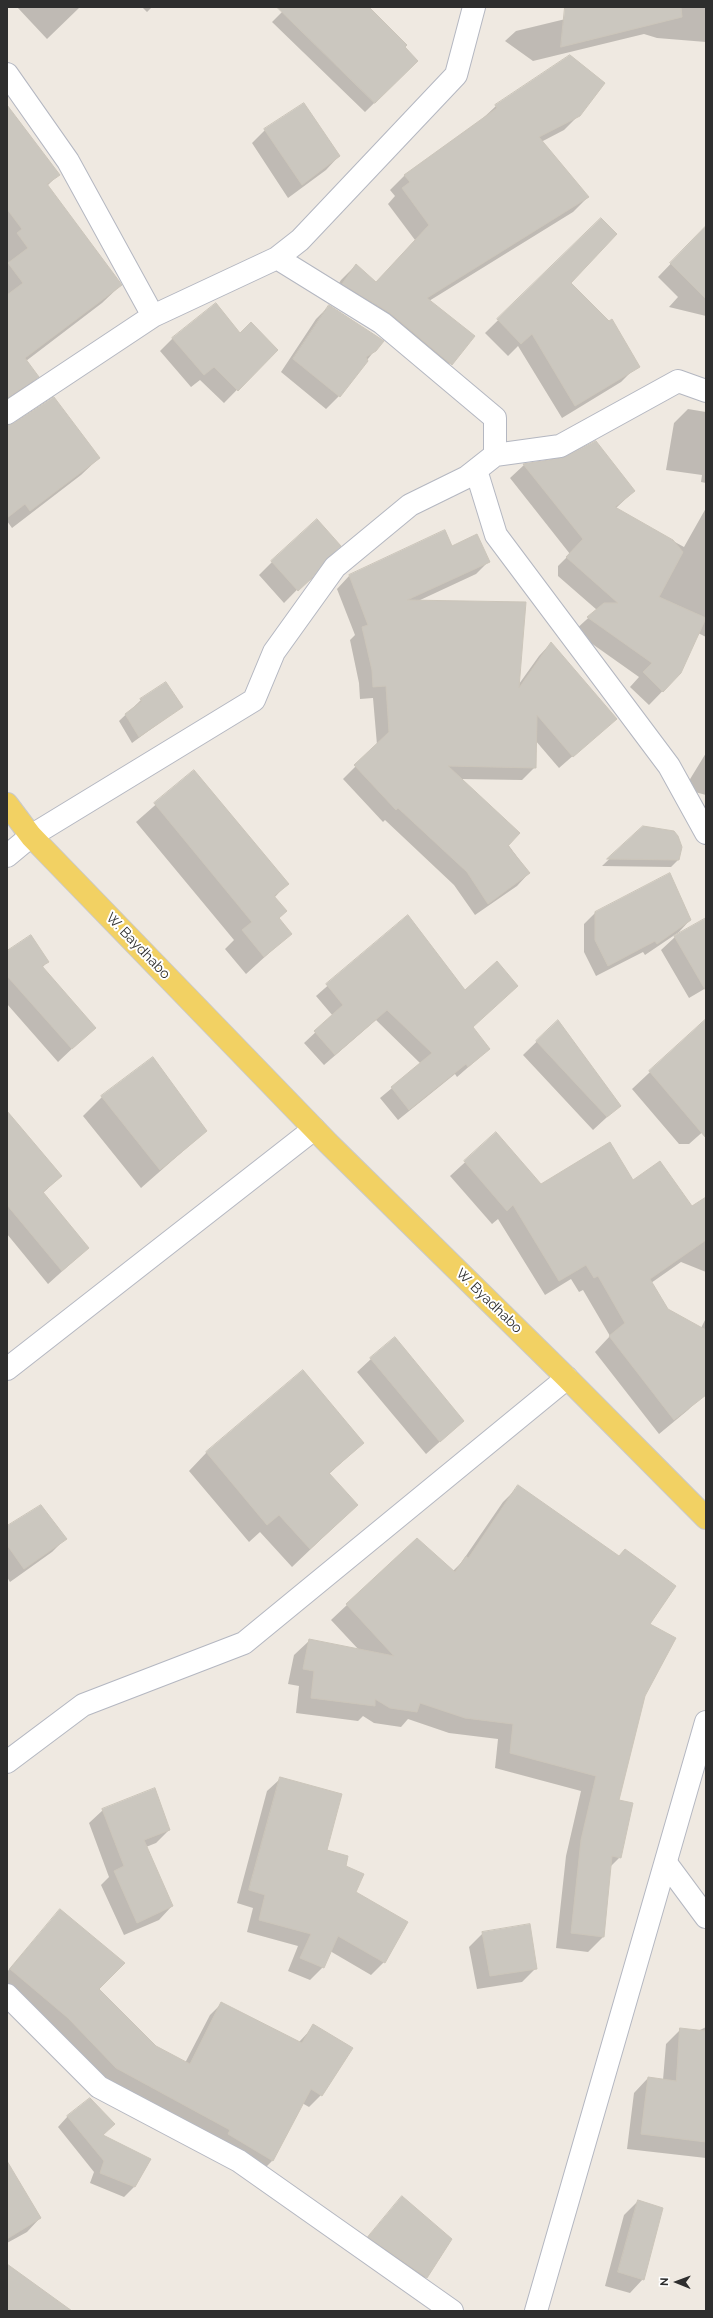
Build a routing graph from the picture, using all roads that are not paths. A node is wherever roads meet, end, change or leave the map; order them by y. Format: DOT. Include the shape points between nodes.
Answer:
graph roads {
  1 [pos="474,7"];
  2 [pos="7,74"];
  3 [pos="277,258"];
  4 [pos="153,316"];
  5 [pos="706,391"];
  6 [pos="7,413"];
  7 [pos="495,455"];
  8 [pos="476,470"];
  9 [pos="7,804"];
  10 [pos="706,833"];
  11 [pos="30,836"];
  12 [pos="7,856"];
  13 [pos="272,1084"];
  14 [pos="314,1129"];
  15 [pos="7,1369"];
  16 [pos="567,1378"];
  17 [pos="706,1518"];
  18 [pos="706,1722"];
  19 [pos="7,1762"];
  20 [pos="666,1863"];
  21 [pos="706,1917"];
  22 [pos="7,1995"];
  23 [pos="452,2311"];
  24 [pos="536,2311"];
  1 -- 3 [label="street" via="456,75 300,240"];
  2 -- 4 [label="street" via="68,161"];
  3 -- 4 [label="street"];
  3 -- 7 [label="street" via="382,323 495,418"];
  4 -- 6 [label="street"];
  5 -- 7 [label="street" via="678,381 560,446"];
  7 -- 8 [label="street"];
  8 -- 10 [label="street" via="496,535 669,766"];
  8 -- 11 [label="street" via="410,505 335,567 274,652 254,700"];
  9 -- 11 [label="main road, W. Baydhabo"];
  11 -- 12 [label="street"];
  11 -- 13 [label="main road, W. Baydhabo"];
  13 -- 14 [label="main road, W. Byadhabo"];
  14 -- 15 [label="street"];
  14 -- 16 [label="main road, W. Byadhabo"];
  16 -- 17 [label="main road, W. Byadhabo"];
  16 -- 19 [label="street" via="244,1643 83,1705"];
  18 -- 20 [label="street"];
  20 -- 21 [label="street"];
  20 -- 24 [label="street"];
  22 -- 23 [label="street" via="99,2087 239,2161"];
}
